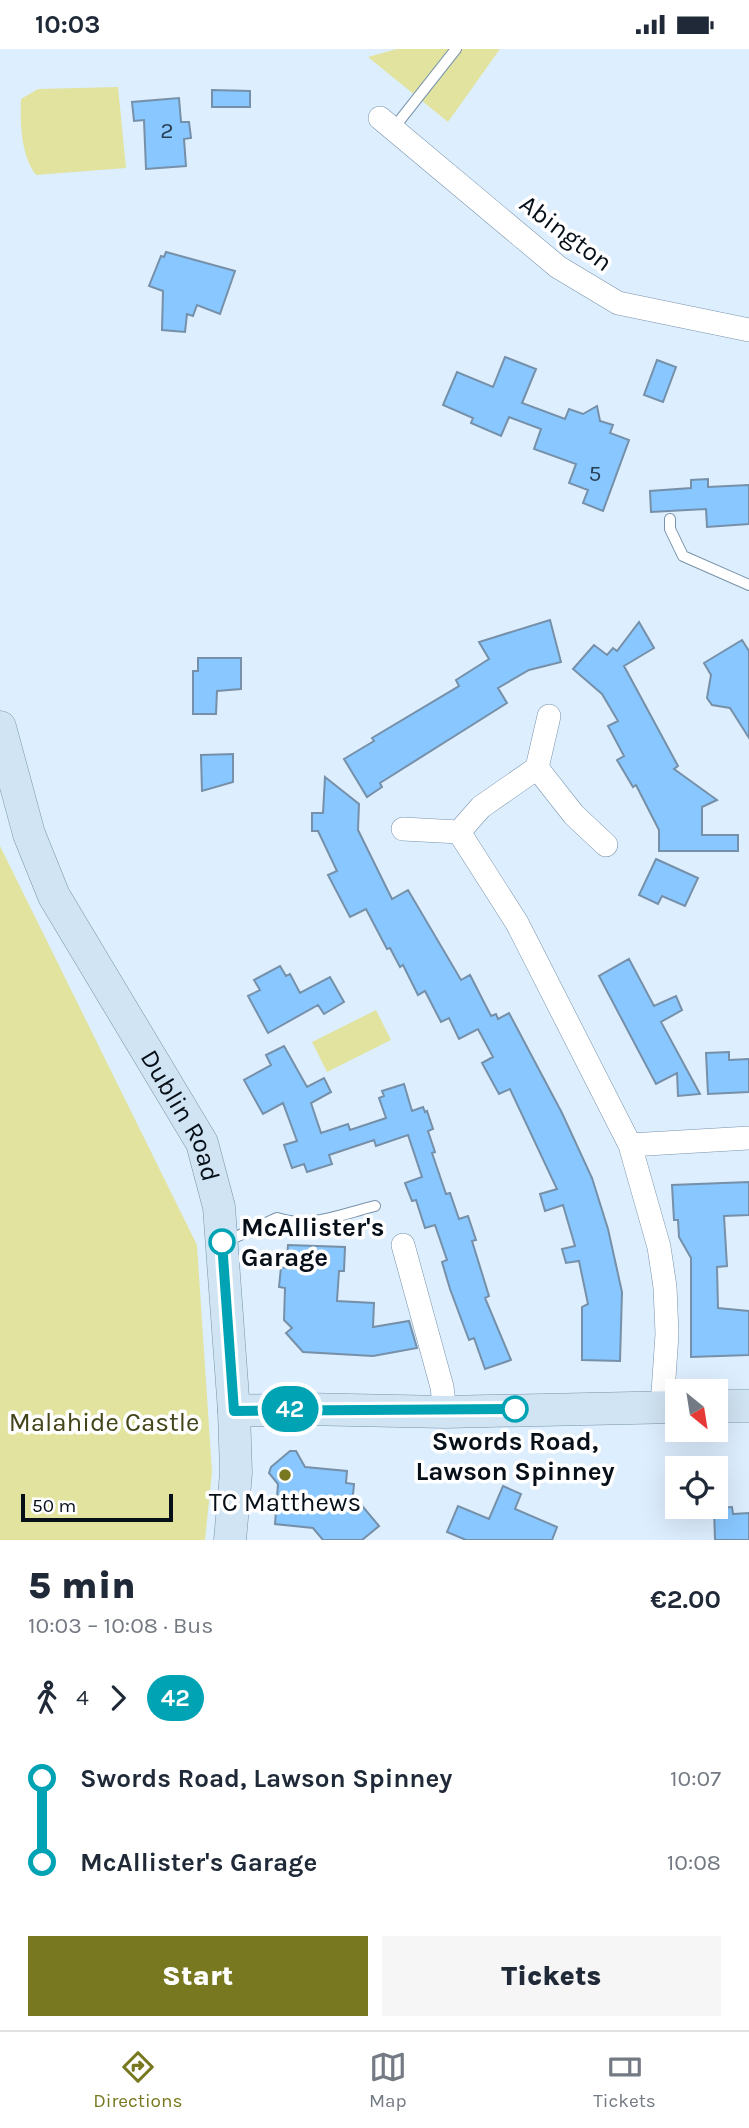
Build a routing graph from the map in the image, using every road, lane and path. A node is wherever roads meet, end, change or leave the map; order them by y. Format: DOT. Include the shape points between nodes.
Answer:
graph roads {
  1 [pos="456,49"];
  2 [pos="386,124"];
  3 [pos="749,330"];
  4 [pos="670,519"];
  5 [pos="749,585"];
  6 [pos="549,716"];
  7 [pos="0,727"];
  8 [pos="537,768"];
  9 [pos="403,829"];
  10 [pos="459,832"];
  11 [pos="606,845"];
  12 [pos="749,1138"];
  13 [pos="631,1145"];
  14 [pos="374,1206"];
  15 [pos="222,1242"];
  16 [pos="403,1245"];
  17 [pos="668,1379"];
  18 [pos="728,1406"];
  19 [pos="749,1406"];
  20 [pos="665,1407"];
  21 [pos="234,1411"];
  22 [pos="445,1412"];
  23 [pos="230,1540"];
  1 -- 2 [label="lane"];
  2 -- 3 [label="street, Abington" via="585,286 618,303"];
  4 -- 5 [label="lane" via="682,556"];
  6 -- 8 [label="street"];
  7 -- 15 [label="main road, Dublin Road" via="29,834 54,896 202,1143 219,1207"];
  8 -- 10 [label="street" via="481,807"];
  8 -- 11 [label="street" via="574,815"];
  9 -- 10 [label="street"];
  10 -- 13 [label="street" via="517,923"];
  12 -- 13 [label="street"];
  13 -- 17 [label="street" via="659,1247"];
  14 -- 15 [label="lane" via="294,1224 277,1218"];
  15 -- 21 [label="main road, Dublin Road"];
  16 -- 22 [label="street"];
  18 -- 19 [label="main road"];
  20 -- 22 [label="main road"];
  21 -- 22 [label="main road"];
  21 -- 23 [label="main road, Dublin Road" via="236,1473"];
}
